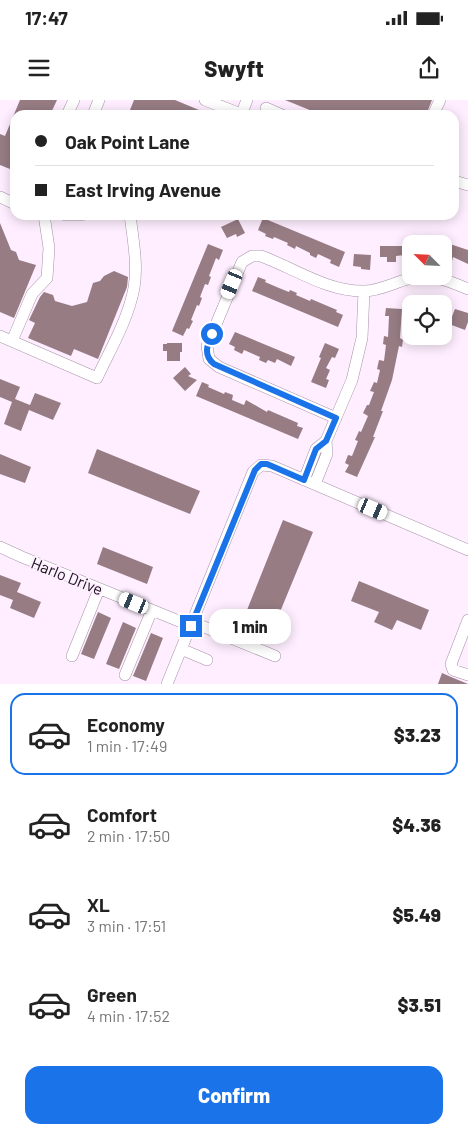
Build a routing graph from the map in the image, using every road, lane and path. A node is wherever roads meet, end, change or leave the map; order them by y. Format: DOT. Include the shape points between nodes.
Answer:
graph roads {
  1 [pos="205,100"];
  2 [pos="229,110"];
  3 [pos="45,220"];
  4 [pos="131,220"];
  5 [pos="468,289"];
  6 [pos="364,291"];
  7 [pos="0,336"];
  8 [pos="12,341"];
  9 [pos="336,418"];
  10 [pos="326,441"];
  11 [pos="304,480"];
  12 [pos="315,484"];
  13 [pos="0,547"];
  14 [pos="468,550"];
  15 [pos="99,589"];
  16 [pos="152,610"];
  17 [pos="468,620"];
  18 [pos="192,624"];
  19 [pos="181,649"];
  20 [pos="72,656"];
  21 [pos="275,656"];
  22 [pos="207,660"];
  23 [pos="124,675"];
  24 [pos="468,675"];
  25 [pos="167,684"];
  1 -- 2 [label="street"];
  3 -- 8 [label="street" via="49,248 47,278 32,294"];
  4 -- 8 [label="street" via="136,267 134,289 97,378"];
  5 -- 6 [label="street" via="437,278 422,277"];
  6 -- 9 [label="street" via="358,359"];
  6 -- 9 [label="street" via="337,287 267,258 252,256 242,262 207,346 209,359 219,367"];
  7 -- 8 [label="street"];
  9 -- 10 [label="street"];
  10 -- 11 [label="street" via="316,449"];
  10 -- 12 [label="street" via="327,454"];
  11 -- 12 [label="street"];
  11 -- 18 [label="street" via="261,464 253,472"];
  12 -- 14 [label="street"];
  13 -- 15 [label="street, Harlo Drive"];
  15 -- 16 [label="street, Harlo Drive"];
  15 -- 20 [label="street"];
  16 -- 18 [label="street, Harlo Drive"];
  16 -- 23 [label="street"];
  17 -- 24 [label="street" via="451,664 453,670"];
  18 -- 19 [label="street"];
  18 -- 21 [label="street, Harlo Drive"];
  19 -- 22 [label="street"];
  19 -- 25 [label="street"];
}
